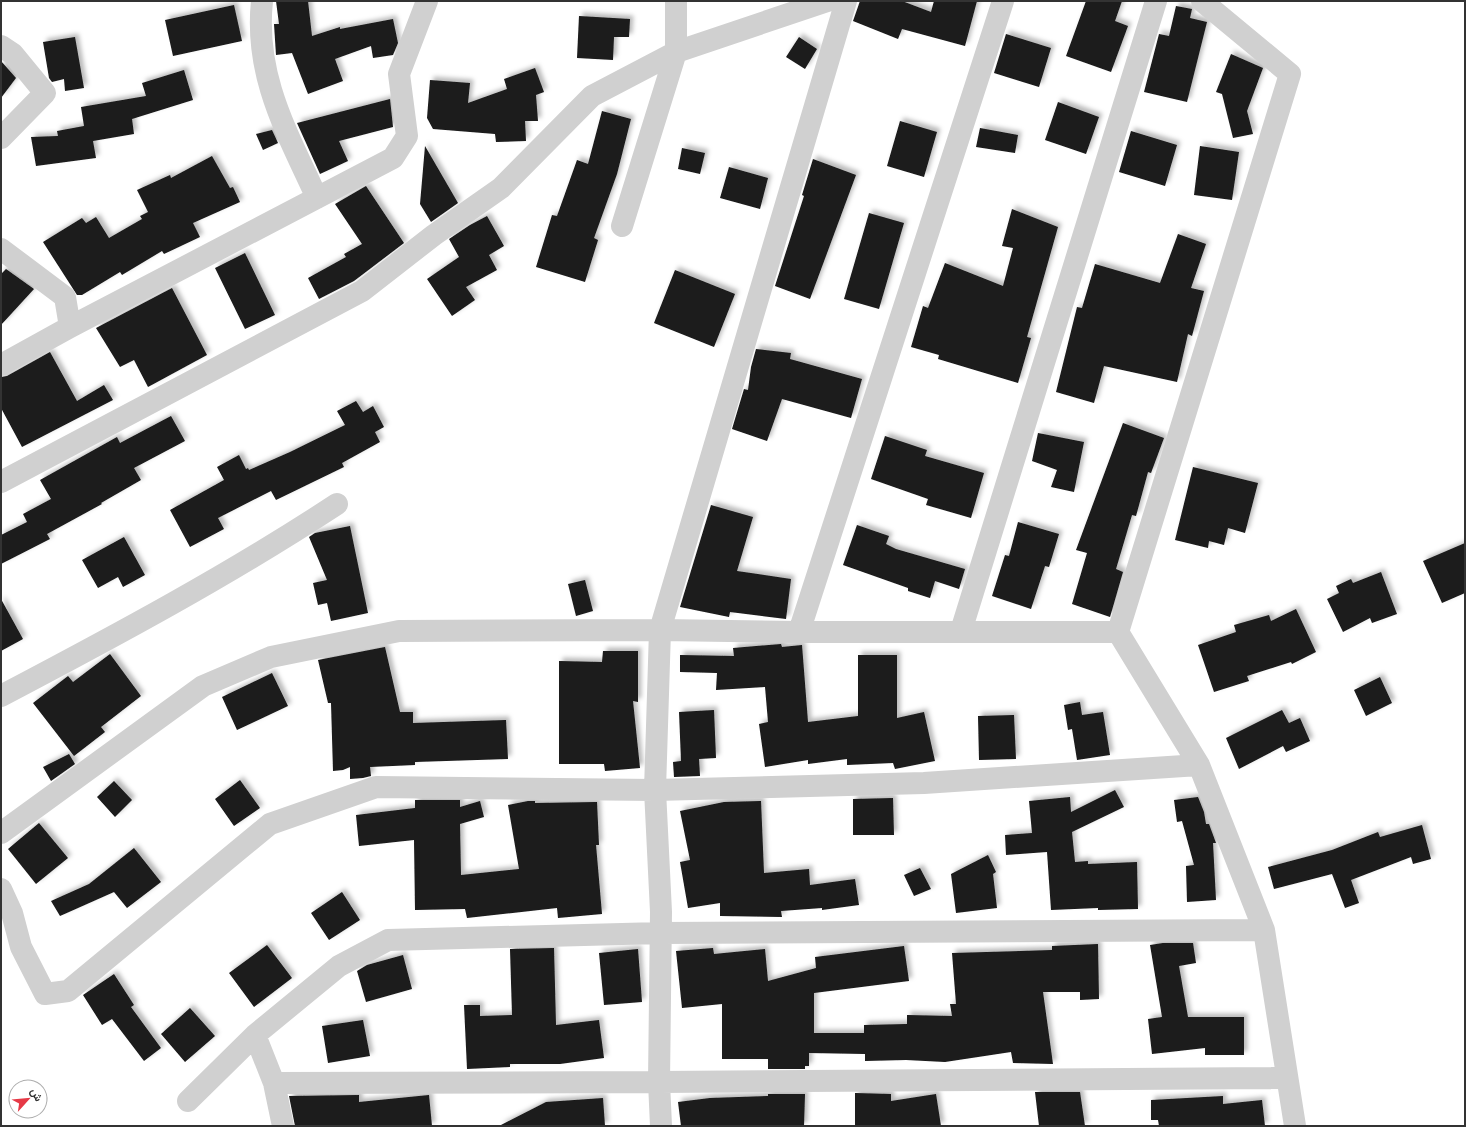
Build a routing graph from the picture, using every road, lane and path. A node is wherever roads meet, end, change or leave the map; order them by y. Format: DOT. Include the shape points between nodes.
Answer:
graph roads {
  1 [pos="262,1"];
  2 [pos="427,1"];
  3 [pos="676,1"];
  4 [pos="827,1"];
  5 [pos="846,1"];
  6 [pos="1003,1"];
  7 [pos="1156,1"];
  8 [pos="1202,1"];
  9 [pos="1,46"];
  10 [pos="676,52"];
  11 [pos="1,138"];
  12 [pos="317,198"];
  13 [pos="622,226"];
  14 [pos="1,249"];
  15 [pos="70,327"];
  16 [pos="1,365"];
  17 [pos="1,482"];
  18 [pos="337,504"];
  19 [pos="660,630"];
  20 [pos="961,631"];
  21 [pos="799,632"];
  22 [pos="1118,632"];
  23 [pos="1,696"];
  24 [pos="1199,765"];
  25 [pos="654,790"];
  26 [pos="1,833"];
  27 [pos="1,889"];
  28 [pos="1264,930"];
  29 [pos="660,933"];
  30 [pos="255,1035"];
  31 [pos="1287,1078"];
  32 [pos="659,1082"];
  33 [pos="274,1083"];
  34 [pos="188,1100"];
  35 [pos="283,1126"];
  36 [pos="661,1126"];
  37 [pos="1294,1126"];
  1 -- 12 [label="street" via="259,25 263,66 273,100"];
  2 -- 12 [label="street" via="399,74 407,136 393,158"];
  3 -- 10 [label="street"];
  4 -- 10 [label="street"];
  5 -- 19 [label="street"];
  6 -- 21 [label="street"];
  7 -- 20 [label="street"];
  8 -- 22 [label="street" via="1290,74"];
  9 -- 11 [label="street" via="13,54 45,93"];
  10 -- 13 [label="street"];
  10 -- 17 [label="street" via="592,96 501,188 434,234 362,291"];
  12 -- 15 [label="street"];
  14 -- 15 [label="street" via="65,297"];
  15 -- 16 [label="street"];
  18 -- 23 [label="street" via="288,536 130,628"];
  19 -- 21 [label="street"];
  19 -- 25 [label="street"];
  19 -- 26 [label="street" via="399,631 271,657 203,686"];
  20 -- 21 [label="street"];
  20 -- 22 [label="street"];
  22 -- 24 [label="street"];
  24 -- 25 [label="street" via="924,783"];
  24 -- 28 [label="street"];
  25 -- 27 [label="street" via="384,787 369,790 270,824 68,991 44,994 21,947 12,913"];
  25 -- 29 [label="street"];
  28 -- 29 [label="street"];
  28 -- 31 [label="street"];
  29 -- 30 [label="street" via="388,940 339,966"];
  29 -- 32 [label="street"];
  30 -- 33 [label="street"];
  30 -- 34 [label="street"];
  31 -- 32 [label="street"];
  31 -- 37 [label="street"];
  32 -- 33 [label="street"];
  32 -- 36 [label="street"];
  33 -- 35 [label="street"];
}
